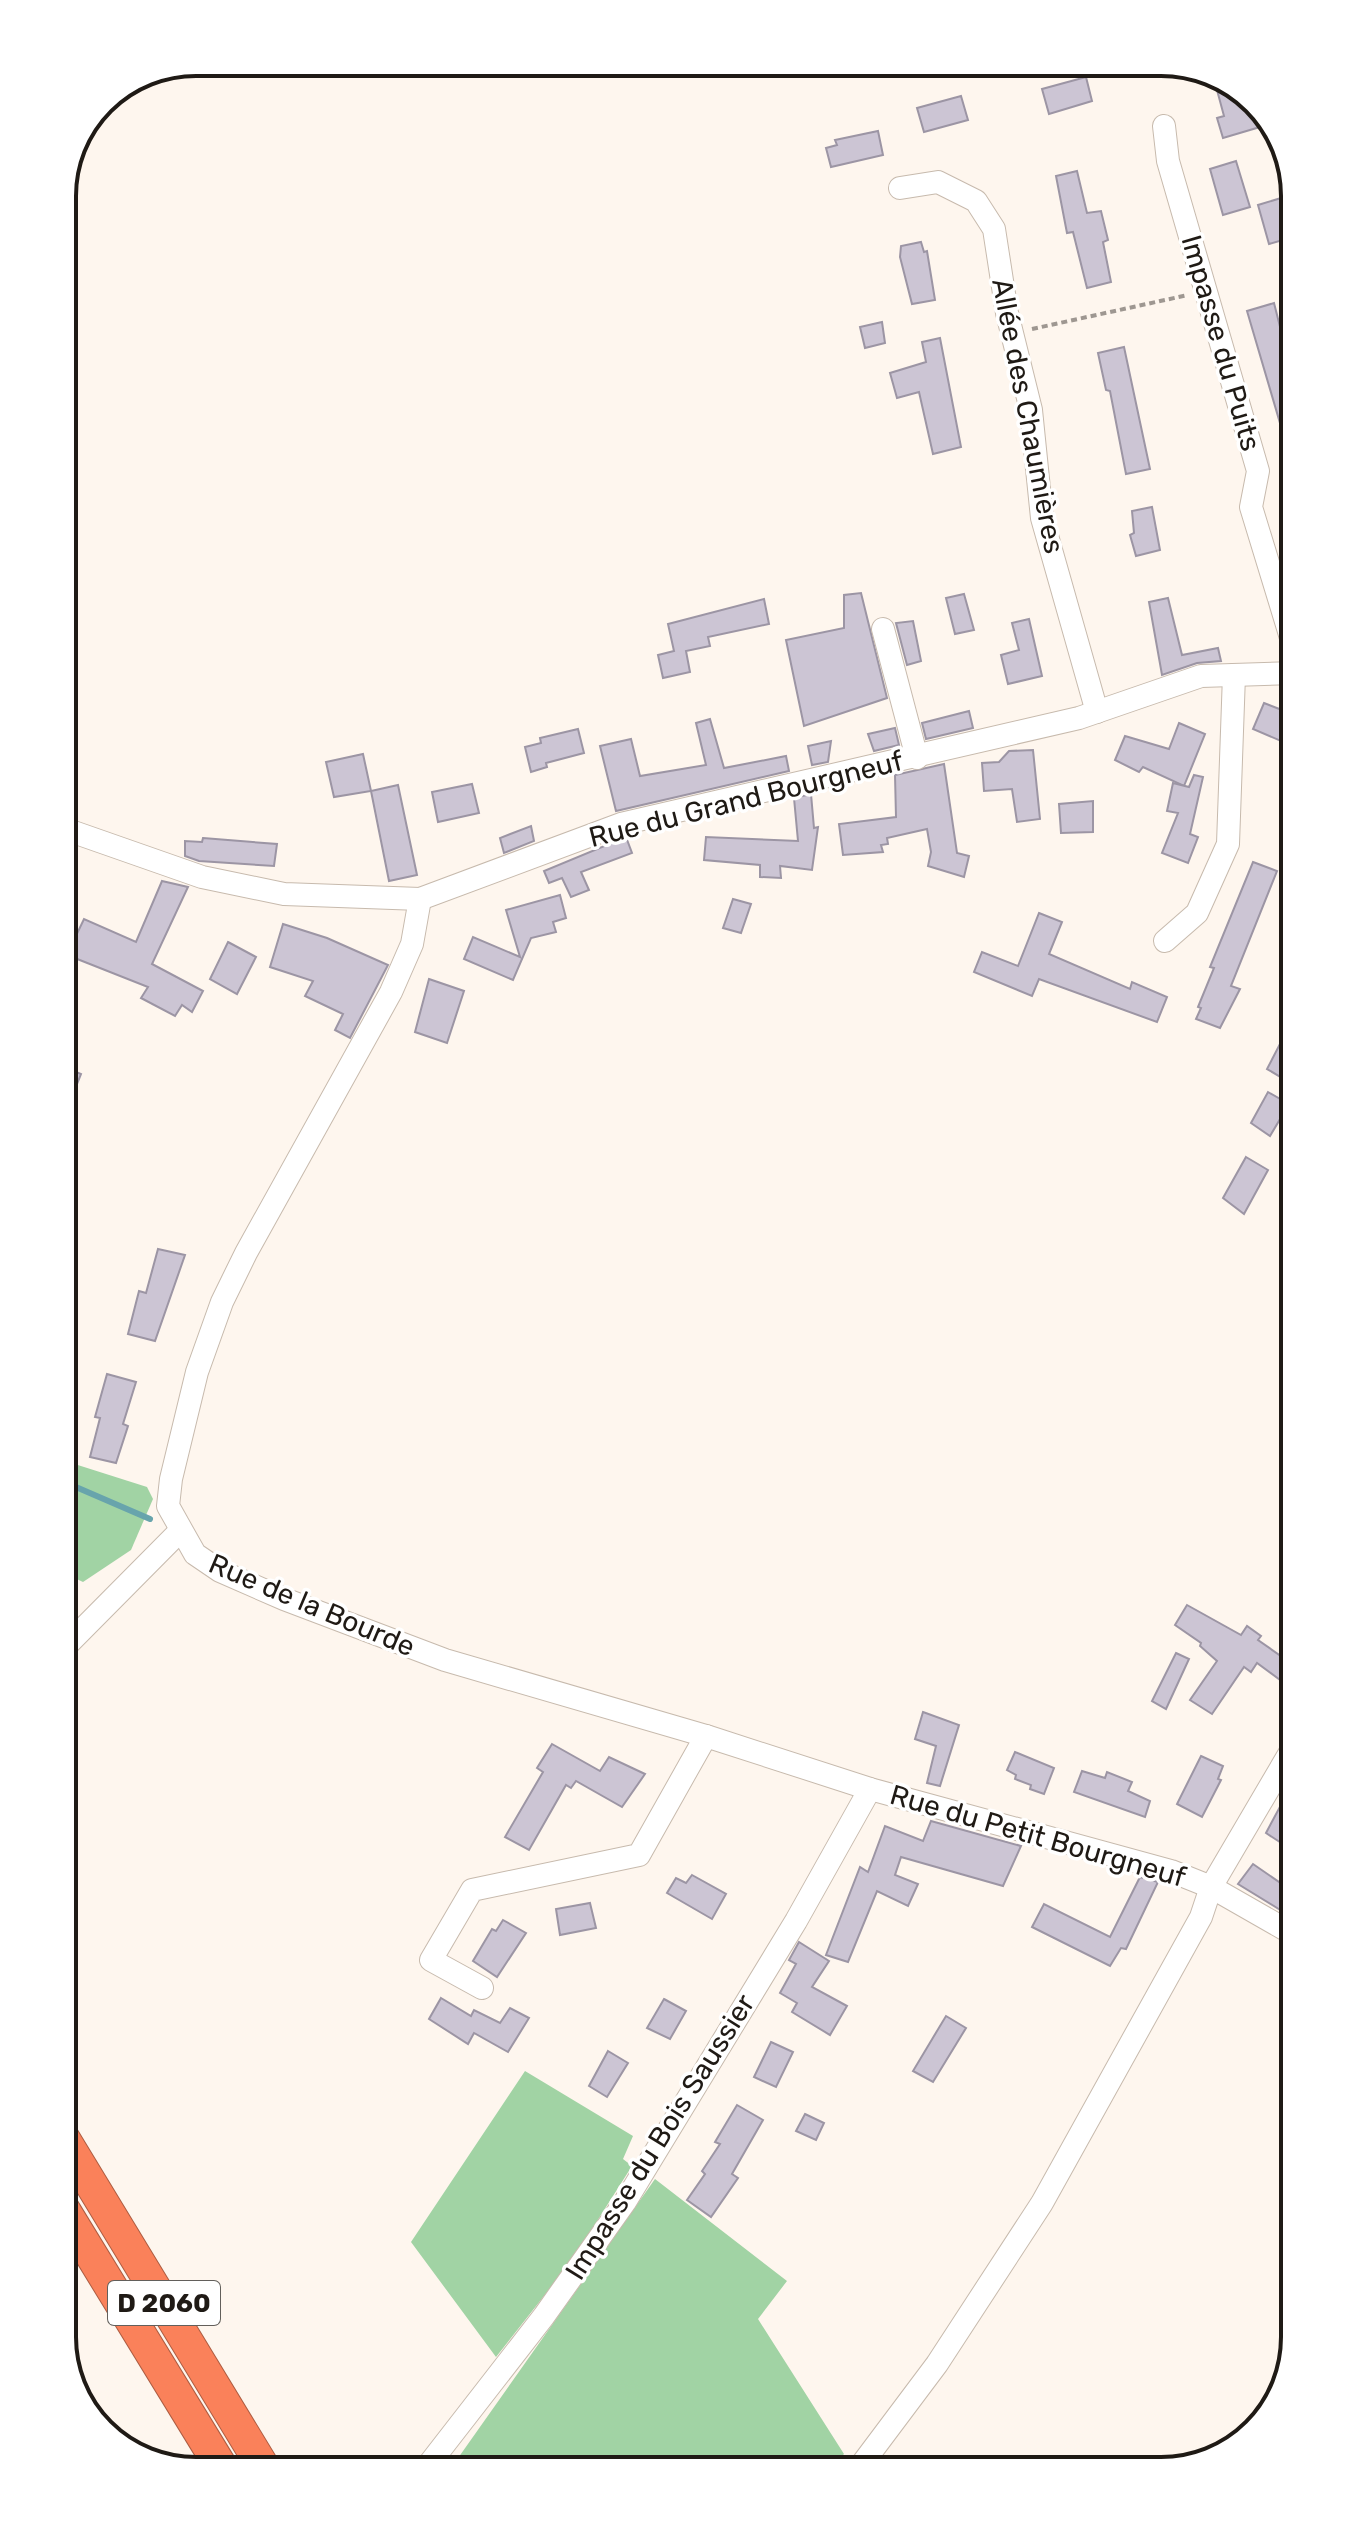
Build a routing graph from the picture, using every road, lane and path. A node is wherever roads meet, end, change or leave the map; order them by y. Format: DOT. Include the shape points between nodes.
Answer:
graph roads {
  1 [pos="1164,126"];
  2 [pos="900,188"];
  3 [pos="1206,291"];
  4 [pos="1012,333"];
  5 [pos="1281,605"];
  6 [pos="883,629"];
  7 [pos="1281,673"];
  8 [pos="1234,675"];
  9 [pos="1097,712"];
  10 [pos="917,758"];
  11 [pos="76,833"];
  12 [pos="420,899"];
  13 [pos="1165,941"];
  14 [pos="179,1532"];
  15 [pos="76,1636"];
  16 [pos="706,1736"];
  17 [pos="1281,1768"];
  18 [pos="870,1789"];
  19 [pos="1211,1887"];
  20 [pos="1281,1927"];
  21 [pos="482,1988"];
  22 [pos="76,2159"];
  23 [pos="76,2230"];
  24 [pos="215,2457"];
  25 [pos="257,2457"];
  26 [pos="435,2457"];
  27 [pos="867,2457"];
  1 -- 3 [label="street, Impasse du Puits" via="1168,161"];
  2 -- 4 [label="street, Allée des Chaumières" via="938,182 976,201 994,229"];
  3 -- 4 [label="path"];
  3 -- 5 [label="street, Impasse du Puits" via="1258,471 1251,507"];
  4 -- 9 [label="street, Allée des Chaumières" via="1031,410 1042,518"];
  6 -- 10 [label="street"];
  7 -- 8 [label="street, Rue du Grand Bourgneuf"];
  8 -- 9 [label="street, Rue du Grand Bourgneuf" via="1201,676"];
  8 -- 13 [label="street" via="1228,844 1197,913"];
  9 -- 10 [label="street, Rue du Grand Bourgneuf"];
  10 -- 12 [label="street, Rue du Grand Bourgneuf" via="621,824"];
  11 -- 12 [label="street, Rue du Grand Bourgneuf" via="202,877 284,894"];
  12 -- 14 [label="street, Rue de la Bourde" via="412,944 391,992 222,1302 197,1372 171,1479 168,1506"];
  14 -- 15 [label="street"];
  14 -- 16 [label="street, Rue de la Bourde" via="195,1554 220,1571 353,1627 445,1660"];
  16 -- 18 [label="street, Rue du Petit Bourgneuf"];
  16 -- 21 [label="street" via="639,1855 472,1890 431,1960"];
  17 -- 19 [label="street, Rue du Petit Bourgneuf"];
  18 -- 19 [label="street, Rue du Petit Bourgneuf" via="1171,1871"];
  18 -- 26 [label="street, Impasse du Bois Saussier" via="625,2202"];
  19 -- 20 [label="street"];
  19 -- 27 [label="street" via="1201,1917 1042,2203 937,2364"];
  22 -- 25 [label="highway, D 2060"];
  23 -- 24 [label="highway, D 2060"];
}
